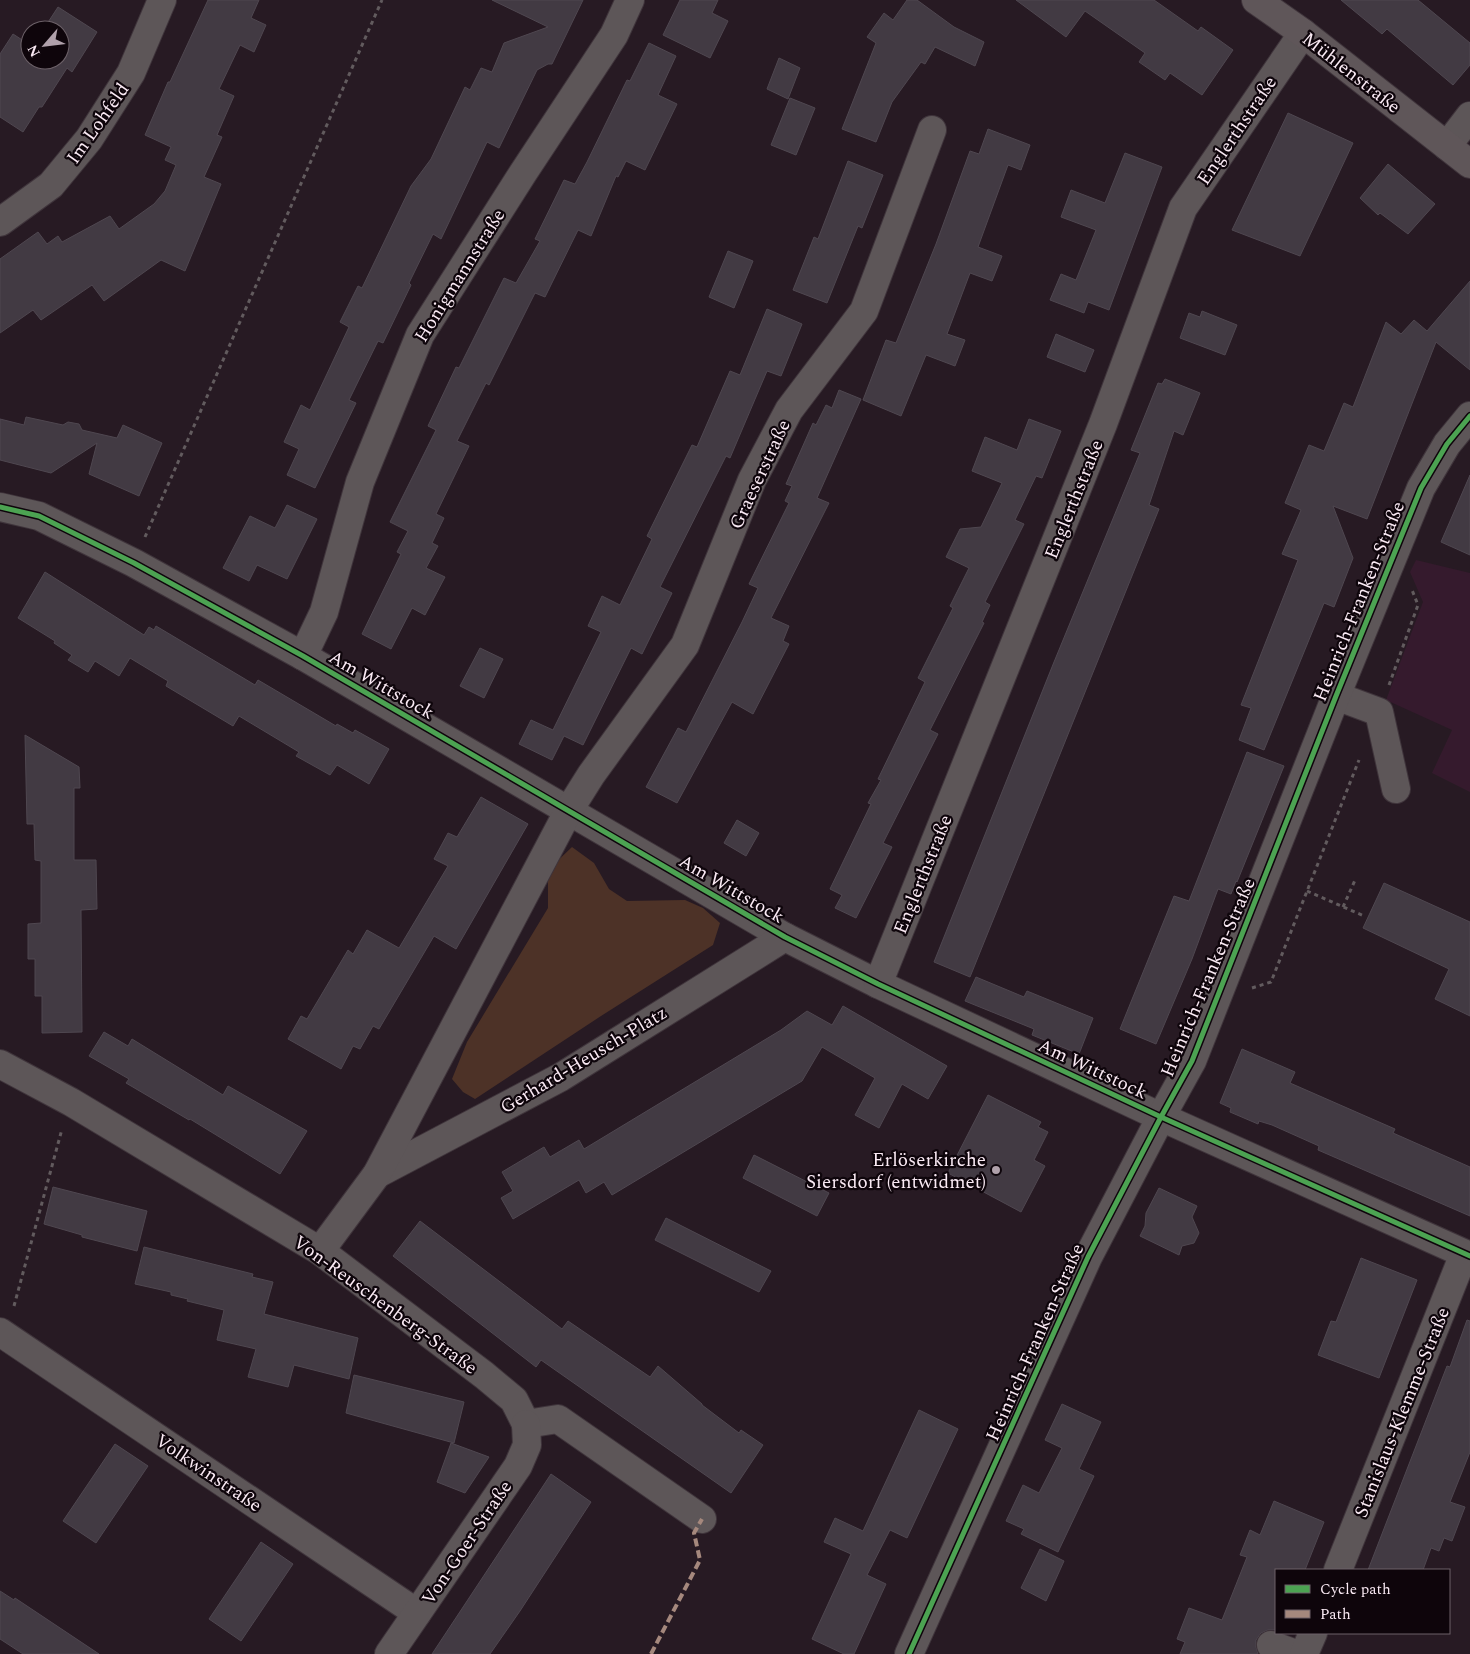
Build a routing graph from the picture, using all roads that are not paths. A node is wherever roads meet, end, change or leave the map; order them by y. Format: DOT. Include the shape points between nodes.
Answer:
graph roads {
  1 [pos="162,0"];
  2 [pos="630,0"];
  3 [pos="1256,0"];
  4 [pos="1303,32"];
  5 [pos="1470,116"];
  6 [pos="932,130"];
  7 [pos="1446,146"];
  8 [pos="1470,164"];
  9 [pos="0,222"];
  10 [pos="1470,416"];
  11 [pos="0,507"];
  12 [pos="303,656"];
  13 [pos="1336,696"];
  14 [pos="1396,790"];
  15 [pos="569,810"];
  16 [pos="785,936"];
  17 [pos="878,984"];
  18 [pos="0,1064"];
  19 [pos="1160,1117"];
  20 [pos="377,1174"];
  21 [pos="320,1251"];
  22 [pos="1467,1255"];
  23 [pos="1,1332"];
  24 [pos="526,1424"];
  25 [pos="702,1519"];
  26 [pos="1338,1569"];
  27 [pos="417,1613"];
  28 [pos="1313,1634"];
  29 [pos="389,1654"];
  30 [pos="909,1654"];
  31 [pos="1304,1654"];
  1 -- 9 [label="street, Im Lohfeld" via="131,73 89,139 51,185"];
  2 -- 12 [label="street, Honigmannstraße" via="614,35 420,335 360,482 324,612"];
  3 -- 4 [label="main road, Mühlenstraße"];
  4 -- 7 [label="main road, Mühlenstraße"];
  4 -- 17 [label="street, Englerthstraße" via="1183,208 1103,424"];
  5 -- 7 [label="street"];
  6 -- 15 [label="street, Graeserstraße" via="864,311 789,410 752,480 685,645"];
  7 -- 8 [label="main road, Mühlenstraße"];
  10 -- 13 [label="street, Heinrich-Franken-Straße" via="1447,444 1421,488"];
  11 -- 12 [label="street, Am Wittstock" via="39,516 134,563"];
  12 -- 15 [label="street, Am Wittstock"];
  13 -- 14 [label="street" via="1379,712"];
  13 -- 19 [label="street, Heinrich-Franken-Straße" via="1192,1061"];
  15 -- 16 [label="street, Am Wittstock"];
  15 -- 20 [label="street, Gerhard-Heusch-Platz"];
  16 -- 17 [label="street, Am Wittstock"];
  16 -- 20 [label="street, Gerhard-Heusch-Platz" via="561,1077"];
  17 -- 19 [label="street, Am Wittstock"];
  18 -- 21 [label="street, Von-Reuschenberg-Straße" via="71,1102"];
  19 -- 22 [label="street, Am Wittstock"];
  19 -- 30 [label="street, Heinrich-Franken-Straße" via="1088,1257"];
  20 -- 21 [label="street, Gerhard-Heusch-Platz"];
  21 -- 24 [label="street, Von-Reuschenberg-Straße" via="514,1400"];
  22 -- 26 [label="street, Stanislaus-Klemme-Straße"];
  23 -- 27 [label="street, Volkwinstraße"];
  24 -- 25 [label="street" via="558,1419"];
  24 -- 27 [label="street, Von-Goer-Straße" via="527,1445 518,1466"];
  27 -- 29 [label="street, Von-Goer-Straße"];
  28 -- 31 [label="street"];
}
